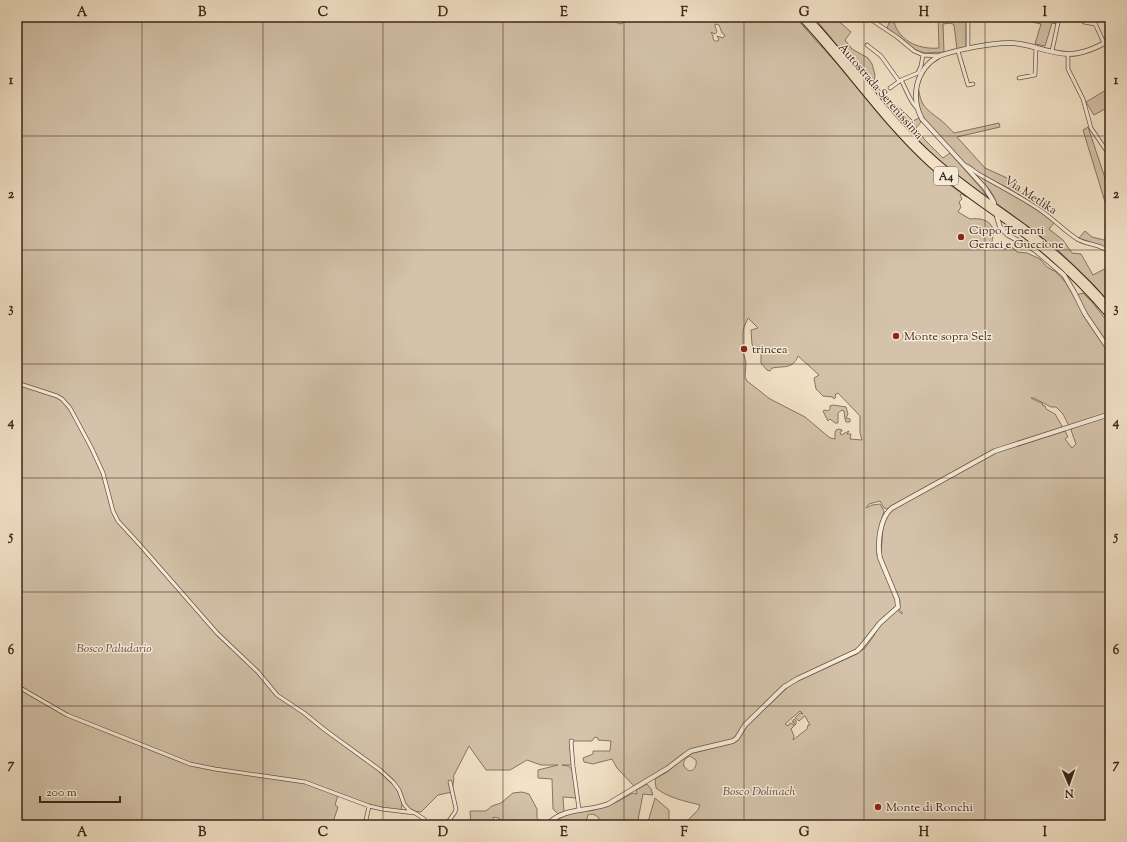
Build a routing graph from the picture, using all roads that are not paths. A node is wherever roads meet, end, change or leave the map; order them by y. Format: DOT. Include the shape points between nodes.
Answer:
graph roads {
  1 [pos="801,17"];
  2 [pos="807,17"];
  3 [pos="867,17"];
  4 [pos="1092,17"];
  5 [pos="968,18"];
  6 [pos="1084,22"];
  7 [pos="1058,23"];
  8 [pos="1096,24"];
  9 [pos="1110,40"];
  10 [pos="1104,43"];
  11 [pos="867,45"];
  12 [pos="1036,47"];
  13 [pos="968,49"];
  14 [pos="958,51"];
  15 [pos="1052,51"];
  16 [pos="1068,54"];
  17 [pos="923,55"];
  18 [pos="939,56"];
  19 [pos="1020,78"];
  20 [pos="900,80"];
  21 [pos="973,84"];
  22 [pos="890,88"];
  23 [pos="918,109"];
  24 [pos="1110,156"];
  25 [pos="962,164"];
  26 [pos="994,203"];
  27 [pos="997,217"];
  28 [pos="1110,246"];
  29 [pos="1106,249"];
  30 [pos="1110,253"];
  31 [pos="1110,309"];
  32 [pos="1110,316"];
  33 [pos="1110,351"];
  34 [pos="17,383"];
  35 [pos="1110,414"];
  36 [pos="17,686"];
  37 [pos="572,741"];
  38 [pos="450,782"];
  39 [pos="404,804"];
  40 [pos="369,806"];
  41 [pos="579,809"];
  42 [pos="402,811"];
  43 [pos="415,813"];
  44 [pos="365,825"];
  45 [pos="428,825"];
  46 [pos="446,825"];
  47 [pos="548,825"];
  1 -- 32 [label="highway, Autostrada Serenissima / A4" via="914,148 954,182 1050,254"];
  2 -- 31 [label="highway, Autostrada Serenissima / A4" via="888,113 926,153 956,179 1052,251"];
  3 -- 17 [label="street"];
  4 -- 8 [label="street"];
  5 -- 13 [label="street"];
  6 -- 8 [label="street"];
  7 -- 15 [label="street"];
  8 -- 10 [label="street"];
  9 -- 10 [label="street"];
  10 -- 16 [label="street" via="1087,51"];
  11 -- 20 [label="street" via="881,56"];
  12 -- 13 [label="street" via="1010,43"];
  12 -- 15 [label="street"];
  12 -- 19 [label="street" via="1035,75"];
  13 -- 14 [label="street"];
  14 -- 18 [label="street"];
  14 -- 21 [label="street" via="968,85"];
  15 -- 16 [label="street"];
  16 -- 24 [label="street" via="1068,69 1083,99 1091,128"];
  17 -- 18 [label="street"];
  17 -- 20 [label="street" via="918,73"];
  18 -- 23 [label="street" via="928,64 918,80"];
  20 -- 22 [label="street"];
  20 -- 23 [label="street" via="915,108"];
  23 -- 25 [label="street" via="922,118"];
  25 -- 26 [label="street"];
  25 -- 29 [label="street, Via Metlika" via="1031,204 1077,239"];
  27 -- 33 [label="street" via="1003,231 1041,254 1064,275 1085,314"];
  28 -- 29 [label="street"];
  29 -- 30 [label="street, Via Metlika"];
  34 -- 39 [label="street" via="62,399 70,408 103,473 118,521 217,633 258,672 277,695 380,770 399,790"];
  35 -- 41 [label="street" via="995,451 888,511 883,520 879,552 898,603 896,610 880,623 857,651 784,687 745,725 736,739 691,751 668,768 602,806"];
  36 -- 40 [label="street" via="67,715 190,764 305,782"];
  37 -- 41 [label="street"];
  38 -- 46 [label="street" via="456,809"];
  39 -- 42 [label="street"];
  39 -- 43 [label="street"];
  40 -- 42 [label="street"];
  40 -- 44 [label="street"];
  41 -- 47 [label="street" via="560,815"];
  42 -- 43 [label="street"];
  43 -- 45 [label="street"];
}
